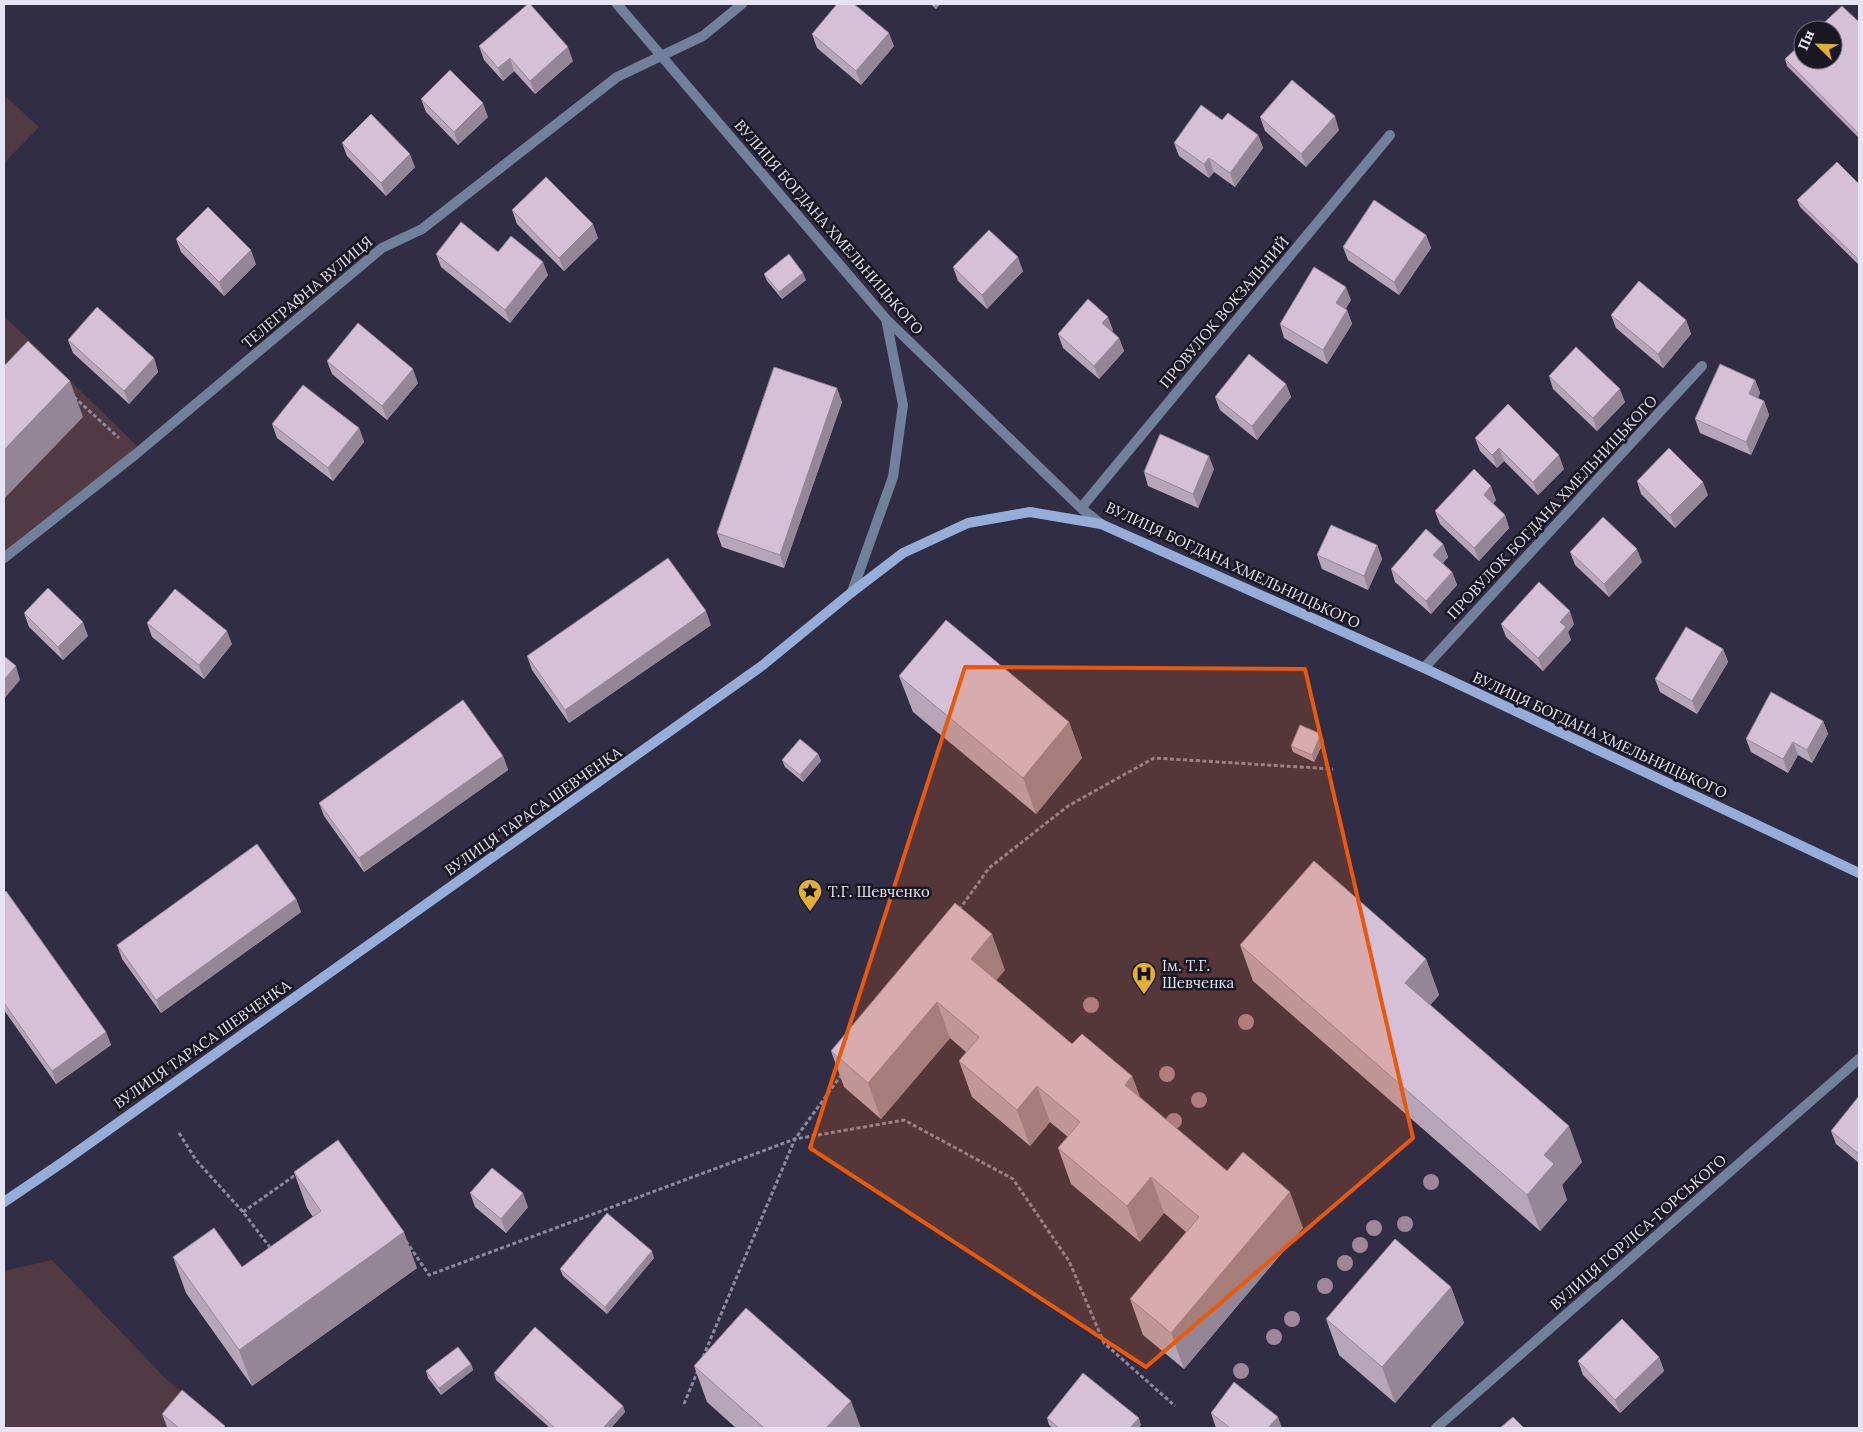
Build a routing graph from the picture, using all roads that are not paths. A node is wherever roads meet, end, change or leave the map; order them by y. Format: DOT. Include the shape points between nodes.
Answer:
graph roads {
  1 [pos="617,4"];
  2 [pos="742,4"];
  3 [pos="660,56"];
  4 [pos="1390,134"];
  5 [pos="886,320"];
  6 [pos="1702,366"];
  7 [pos="1081,508"];
  8 [pos="1102,524"];
  9 [pos="4,558"];
  10 [pos="852,592"];
  11 [pos="1424,668"];
  12 [pos="1859,873"];
  13 [pos="1859,1059"];
  14 [pos="4,1202"];
  15 [pos="1436,1428"];
  1 -- 3 [label="street, ВУЛИЦЯ БОГДАНА ХМЕЛЬНИЦЬКОГО"];
  2 -- 3 [label="street, ТЕЛЕГРАФНА ВУЛИЦЯ" via="703,36"];
  3 -- 5 [label="street, ВУЛИЦЯ БОГДАНА ХМЕЛЬНИЦЬКОГО"];
  3 -- 9 [label="street, ТЕЛЕГРАФНА ВУЛИЦЯ" via="617,77 422,229 382,248 136,454"];
  4 -- 7 [label="street, ПРОВУЛОК ВОКЗАЛЬНИЙ"];
  5 -- 7 [label="street, ВУЛИЦЯ БОГДАНА ХМЕЛЬНИЦЬКОГО"];
  5 -- 10 [label="street" via="903,405 893,477"];
  6 -- 11 [label="street, ПРОВУЛОК БОГДАНА ХМЕЛЬНИЦЬКОГО"];
  7 -- 8 [label="street, ВУЛИЦЯ БОГДАНА ХМЕЛЬНИЦЬКОГО"];
  8 -- 10 [label="main road, ВУЛИЦЯ ТАРАСА ШЕВЧЕНКА" via="1030,512 968,523 903,553"];
  8 -- 11 [label="main road, ВУЛИЦЯ БОГДАНА ХМЕЛЬНИЦЬКОГО"];
  10 -- 14 [label="main road, ВУЛИЦЯ ТАРАСА ШЕВЧЕНКА" via="763,665 687,720"];
  11 -- 12 [label="main road, ВУЛИЦЯ БОГДАНА ХМЕЛЬНИЦЬКОГО"];
  13 -- 15 [label="street, ВУЛИЦЯ ГОРЛІСА-ГОРСЬКОГО"];
}
